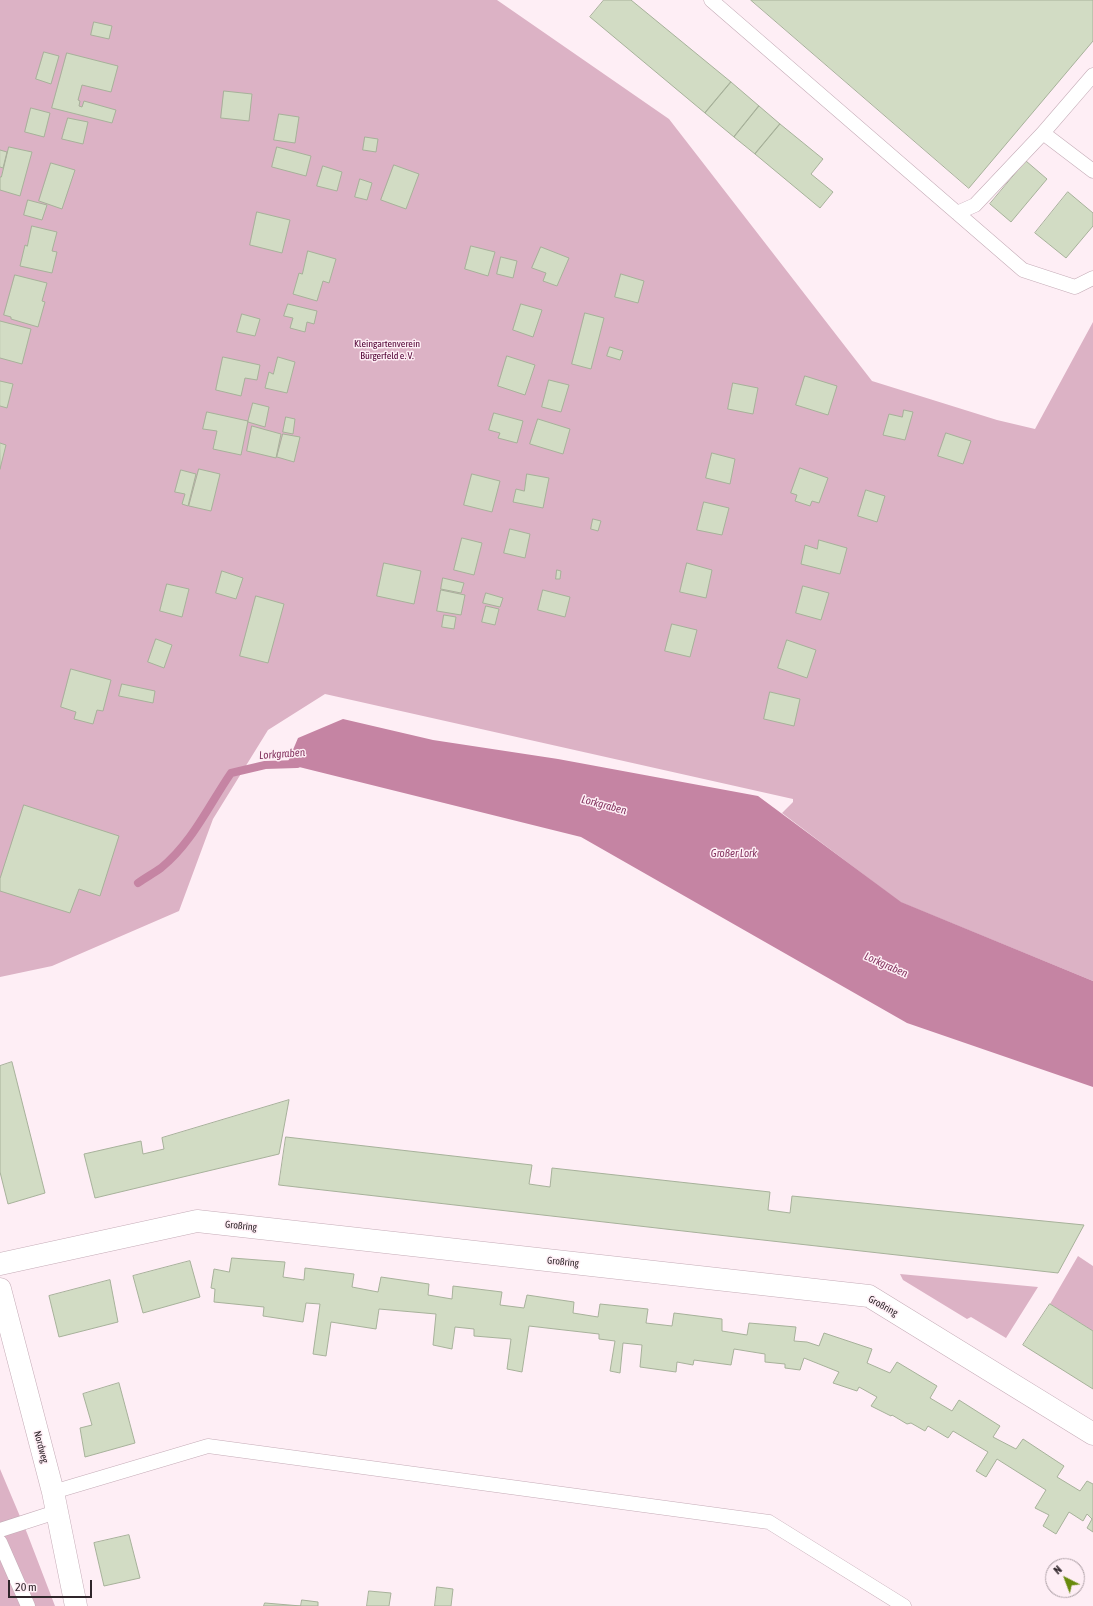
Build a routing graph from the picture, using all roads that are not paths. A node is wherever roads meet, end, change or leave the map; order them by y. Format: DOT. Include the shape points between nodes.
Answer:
graph roads {
  1 [pos="711,0"];
  2 [pos="1093,75"];
  3 [pos="1043,133"];
  4 [pos="1093,171"];
  5 [pos="957,213"];
  6 [pos="1093,278"];
  7 [pos="0,1264"];
  8 [pos="0,1289"];
  9 [pos="1093,1434"];
  10 [pos="55,1502"];
  11 [pos="0,1530"];
  12 [pos="0,1542"];
  13 [pos="28,1606"];
  14 [pos="76,1606"];
  15 [pos="904,1606"];
  1 -- 5 [label="lane"];
  2 -- 3 [label="lane"];
  3 -- 4 [label="lane"];
  3 -- 5 [label="lane" via="975,205"];
  5 -- 6 [label="lane" via="1023,270 1075,286"];
  7 -- 9 [label="street, Großring" via="198,1221 869,1296"];
  8 -- 10 [label="street, Nordweg"];
  10 -- 11 [label="lane"];
  10 -- 14 [label="street, Nordweg"];
  10 -- 15 [label="lane" via="208,1446 769,1522"];
  12 -- 13 [label="lane"];
}
